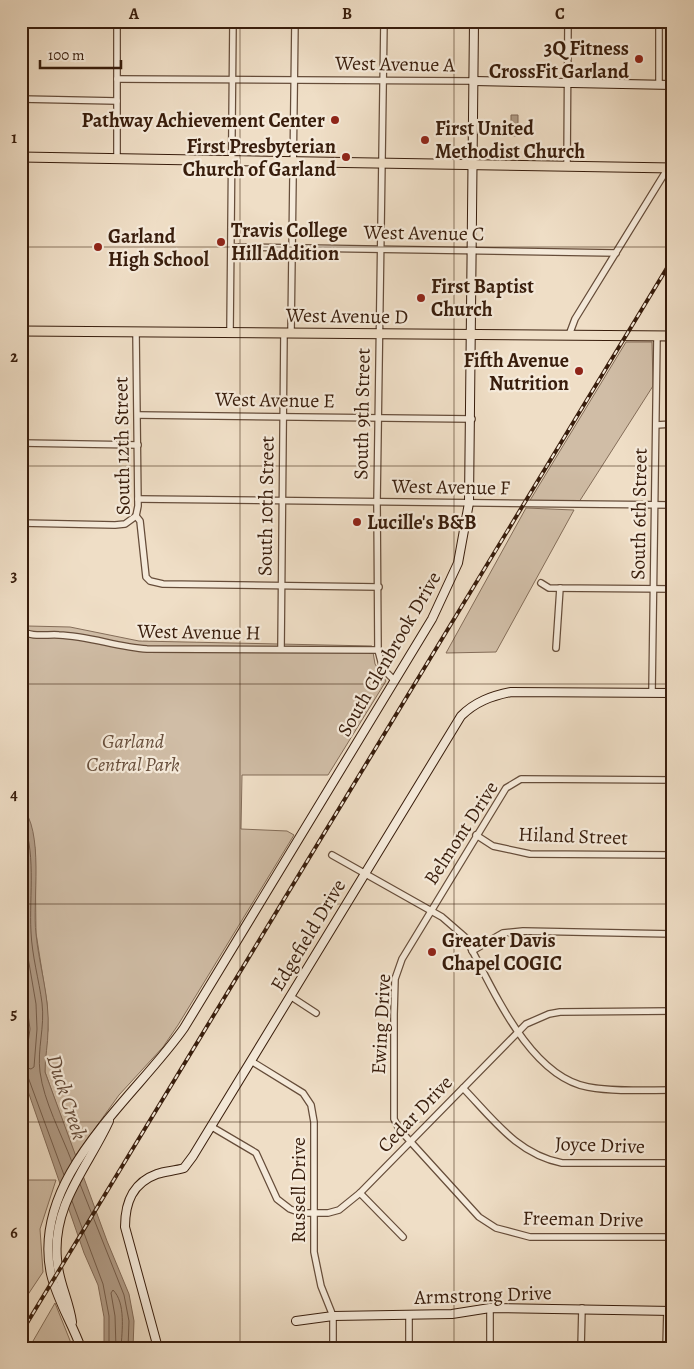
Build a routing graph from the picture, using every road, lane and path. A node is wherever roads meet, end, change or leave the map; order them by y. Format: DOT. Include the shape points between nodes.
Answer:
graph roads {
  1 [pos="117,21"];
  2 [pos="233,21"];
  3 [pos="295,21"];
  4 [pos="384,21"];
  5 [pos="474,21"];
  6 [pos="568,21"];
  7 [pos="659,21"];
  8 [pos="232,78"];
  9 [pos="117,79"];
  10 [pos="294,79"];
  11 [pos="383,80"];
  12 [pos="473,81"];
  13 [pos="568,83"];
  14 [pos="659,84"];
  15 [pos="673,84"];
  16 [pos="21,99"];
  17 [pos="117,101"];
  18 [pos="21,158"];
  19 [pos="116,160"];
  20 [pos="232,162"];
  21 [pos="293,163"];
  22 [pos="382,164"];
  23 [pos="473,166"];
  24 [pos="566,167"];
  25 [pos="671,168"];
  26 [pos="232,247"];
  27 [pos="292,247"];
  28 [pos="382,248"];
  29 [pos="472,250"];
  30 [pos="616,252"];
  31 [pos="21,331"];
  32 [pos="136,332"];
  33 [pos="230,332"];
  34 [pos="288,332"];
  35 [pos="380,334"];
  36 [pos="472,335"];
  37 [pos="570,335"];
  38 [pos="657,336"];
  39 [pos="673,336"];
  40 [pos="138,415"];
  41 [pos="284,417"];
  42 [pos="379,418"];
  43 [pos="472,419"];
  44 [pos="673,424"];
  45 [pos="656,425"];
  46 [pos="21,443"];
  47 [pos="138,445"];
  48 [pos="138,499"];
  49 [pos="283,501"];
  50 [pos="377,502"];
  51 [pos="469,503"];
  52 [pos="656,506"];
  53 [pos="673,506"];
  54 [pos="136,516"];
  55 [pos="21,523"];
  56 [pos="542,583"];
  57 [pos="282,585"];
  58 [pos="379,587"];
  59 [pos="560,588"];
  60 [pos="654,588"];
  61 [pos="673,589"];
  62 [pos="21,630"];
  63 [pos="556,648"];
  64 [pos="281,649"];
  65 [pos="378,650"];
  66 [pos="395,681"];
  67 [pos="652,692"];
  68 [pos="673,692"];
  69 [pos="673,780"];
  70 [pos="476,835"];
  71 [pos="332,854"];
  72 [pos="673,855"];
  73 [pos="365,873"];
  74 [pos="431,910"];
  75 [pos="673,934"];
  76 [pos="472,950"];
  77 [pos="290,996"];
  78 [pos="673,1010"];
  79 [pos="316,1013"];
  80 [pos="518,1031"];
  81 [pos="251,1061"];
  82 [pos="463,1088"];
  83 [pos="673,1090"];
  84 [pos="212,1127"];
  85 [pos="410,1141"];
  86 [pos="91,1146"];
  87 [pos="673,1163"];
  88 [pos="360,1193"];
  89 [pos="314,1213"];
  90 [pos="403,1237"];
  91 [pos="673,1237"];
  92 [pos="490,1308"];
  93 [pos="582,1308"];
  94 [pos="670,1311"];
  95 [pos="409,1314"];
  96 [pos="333,1316"];
  97 [pos="296,1321"];
  98 [pos="73,1326"];
  99 [pos="81,1348"];
  100 [pos="158,1348"];
  101 [pos="333,1348"];
  102 [pos="409,1348"];
  103 [pos="490,1348"];
  104 [pos="581,1348"];
  105 [pos="666,1348"];
  1 -- 9 [label="street"];
  2 -- 8 [label="street"];
  3 -- 10 [label="street, South 10th Street"];
  4 -- 11 [label="street, South 9th Street"];
  5 -- 12 [label="street, South Glenbrook Drive"];
  6 -- 13 [label="street"];
  7 -- 14 [label="street"];
  8 -- 9 [label="street, West Avenue A"];
  8 -- 10 [label="street, West Avenue A"];
  8 -- 20 [label="street"];
  9 -- 17 [label="street"];
  10 -- 11 [label="street, West Avenue A"];
  10 -- 21 [label="street, South 10th Street"];
  11 -- 12 [label="street, West Avenue A"];
  11 -- 22 [label="street, South 9th Street"];
  12 -- 13 [label="street, West Avenue A"];
  12 -- 23 [label="street, South Glenbrook Drive"];
  13 -- 14 [label="street, West Avenue A"];
  13 -- 24 [label="street"];
  14 -- 15 [label="street, West Avenue A"];
  16 -- 17 [label="street"];
  17 -- 19 [label="street"];
  18 -- 19 [label="main road"];
  19 -- 20 [label="main road"];
  20 -- 21 [label="main road"];
  20 -- 26 [label="street"];
  21 -- 22 [label="main road"];
  21 -- 27 [label="street, South 10th Street"];
  22 -- 23 [label="main road"];
  22 -- 28 [label="street, South 9th Street"];
  23 -- 24 [label="main road"];
  23 -- 29 [label="street, South Glenbrook Drive"];
  24 -- 25 [label="main road"];
  25 -- 30 [label="street"];
  26 -- 27 [label="street, West Avenue C"];
  26 -- 33 [label="street"];
  27 -- 28 [label="street, West Avenue C"];
  27 -- 34 [label="street, South 10th Street"];
  28 -- 29 [label="street, West Avenue C"];
  28 -- 35 [label="street, South 9th Street"];
  29 -- 30 [label="street, West Avenue C"];
  29 -- 36 [label="street, South Glenbrook Drive"];
  30 -- 37 [label="street" via="575,318"];
  31 -- 32 [label="main road, West Avenue D"];
  32 -- 33 [label="main road, West Avenue D"];
  32 -- 40 [label="street, South 12th Street"];
  33 -- 34 [label="main road, West Avenue D"];
  34 -- 35 [label="main road, West Avenue D"];
  34 -- 41 [label="street, South 10th Street"];
  35 -- 36 [label="main road, West Avenue D"];
  35 -- 42 [label="street, South 9th Street"];
  36 -- 37 [label="main road, West Avenue D"];
  36 -- 43 [label="street, South Glenbrook Drive"];
  37 -- 38 [label="main road, West Avenue D"];
  38 -- 39 [label="main road, West Avenue D"];
  38 -- 45 [label="street, South 6th Street"];
  40 -- 41 [label="street, West Avenue E"];
  40 -- 47 [label="street, South 12th Street"];
  41 -- 42 [label="street, West Avenue E"];
  41 -- 49 [label="street, South 10th Street"];
  42 -- 43 [label="street, West Avenue E"];
  42 -- 50 [label="street, South 9th Street"];
  43 -- 51 [label="street, South Glenbrook Drive"];
  44 -- 45 [label="street"];
  45 -- 52 [label="street, South 6th Street"];
  46 -- 47 [label="street"];
  47 -- 48 [label="street, South 12th Street"];
  48 -- 49 [label="street, West Avenue F"];
  48 -- 54 [label="street, South 12th Street"];
  49 -- 50 [label="street, West Avenue F"];
  49 -- 57 [label="street, South 10th Street"];
  50 -- 51 [label="street, West Avenue F"];
  50 -- 58 [label="street, South 9th Street"];
  51 -- 52 [label="street, West Avenue F"];
  51 -- 66 [label="street, South Glenbrook Drive" via="453,576"];
  52 -- 53 [label="street, West Avenue F"];
  52 -- 60 [label="street, South 6th Street"];
  54 -- 55 [label="street" via="125,524 115,525"];
  54 -- 57 [label="street, South 12th Street" via="140,521 146,577 156,584"];
  56 -- 59 [label="street" via="549,588"];
  57 -- 58 [label="street"];
  57 -- 64 [label="street, South 10th Street"];
  58 -- 65 [label="street, South 9th Street"];
  59 -- 60 [label="street"];
  59 -- 63 [label="street"];
  60 -- 61 [label="street"];
  60 -- 67 [label="street, South 6th Street"];
  62 -- 64 [label="street, West Avenue H" via="32,635 73,636 147,649"];
  64 -- 65 [label="street, West Avenue H"];
  65 -- 66 [label="street, South 9th Street" via="383,669"];
  66 -- 86 [label="street, South Glenbrook Drive" via="184,1028 113,1112"];
  67 -- 68 [label="street, Edgefield Drive"];
  67 -- 73 [label="street, Edgefield Drive" via="511,692 475,704 461,716"];
  69 -- 70 [label="street, Belmont Drive" via="521,780 506,788"];
  70 -- 72 [label="street, Hiland Street" via="493,846 530,854"];
  70 -- 74 [label="street, Belmont Drive"];
  71 -- 73 [label="street"];
  73 -- 74 [label="street"];
  73 -- 77 [label="street, Edgefield Drive"];
  74 -- 76 [label="street" via="456,927"];
  74 -- 85 [label="street, Ewing Drive" via="402,959 396,979 394,1119"];
  75 -- 76 [label="street" via="523,931 503,933"];
  76 -- 80 [label="street"];
  77 -- 79 [label="street"];
  77 -- 81 [label="street, Edgefield Drive"];
  78 -- 80 [label="street, Cedar Drive" via="560,1012 526,1024"];
  80 -- 82 [label="street, Cedar Drive"];
  80 -- 83 [label="street" via="553,1072 586,1087"];
  81 -- 84 [label="street, Edgefield Drive"];
  81 -- 89 [label="street, Russell Drive" via="303,1093 312,1105"];
  82 -- 85 [label="street, Cedar Drive"];
  82 -- 87 [label="street, Joyce Drive" via="512,1141 549,1160 562,1163"];
  84 -- 89 [label="street, Cedar Drive" via="256,1153 277,1199 301,1213"];
  84 -- 100 [label="street, Edgefield Drive" via="184,1168 158,1173 142,1181 133,1190 127,1204 125,1227"];
  85 -- 88 [label="street, Cedar Drive"];
  85 -- 91 [label="street, Freeman Drive" via="479,1217 496,1228 530,1237"];
  86 -- 98 [label="street, South Glenbrook Drive" via="60,1216 56,1257"];
  86 -- 98 [label="street, South Glenbrook Drive" via="56,1206 50,1227 49,1264 57,1295"];
  88 -- 89 [label="street, Cedar Drive" via="339,1210"];
  88 -- 90 [label="street"];
  89 -- 96 [label="street, Russell Drive" via="317,1273"];
  92 -- 93 [label="street, Armstrong Drive"];
  92 -- 95 [label="street, Armstrong Drive" via="452,1314"];
  92 -- 103 [label="street"];
  93 -- 94 [label="street, Armstrong Drive"];
  93 -- 104 [label="street"];
  94 -- 105 [label="street"];
  95 -- 96 [label="street, Armstrong Drive"];
  95 -- 102 [label="street"];
  96 -- 97 [label="street, Armstrong Drive"];
  96 -- 101 [label="street, Russell Drive"];
  98 -- 99 [label="street, South Glenbrook Drive"];
}
